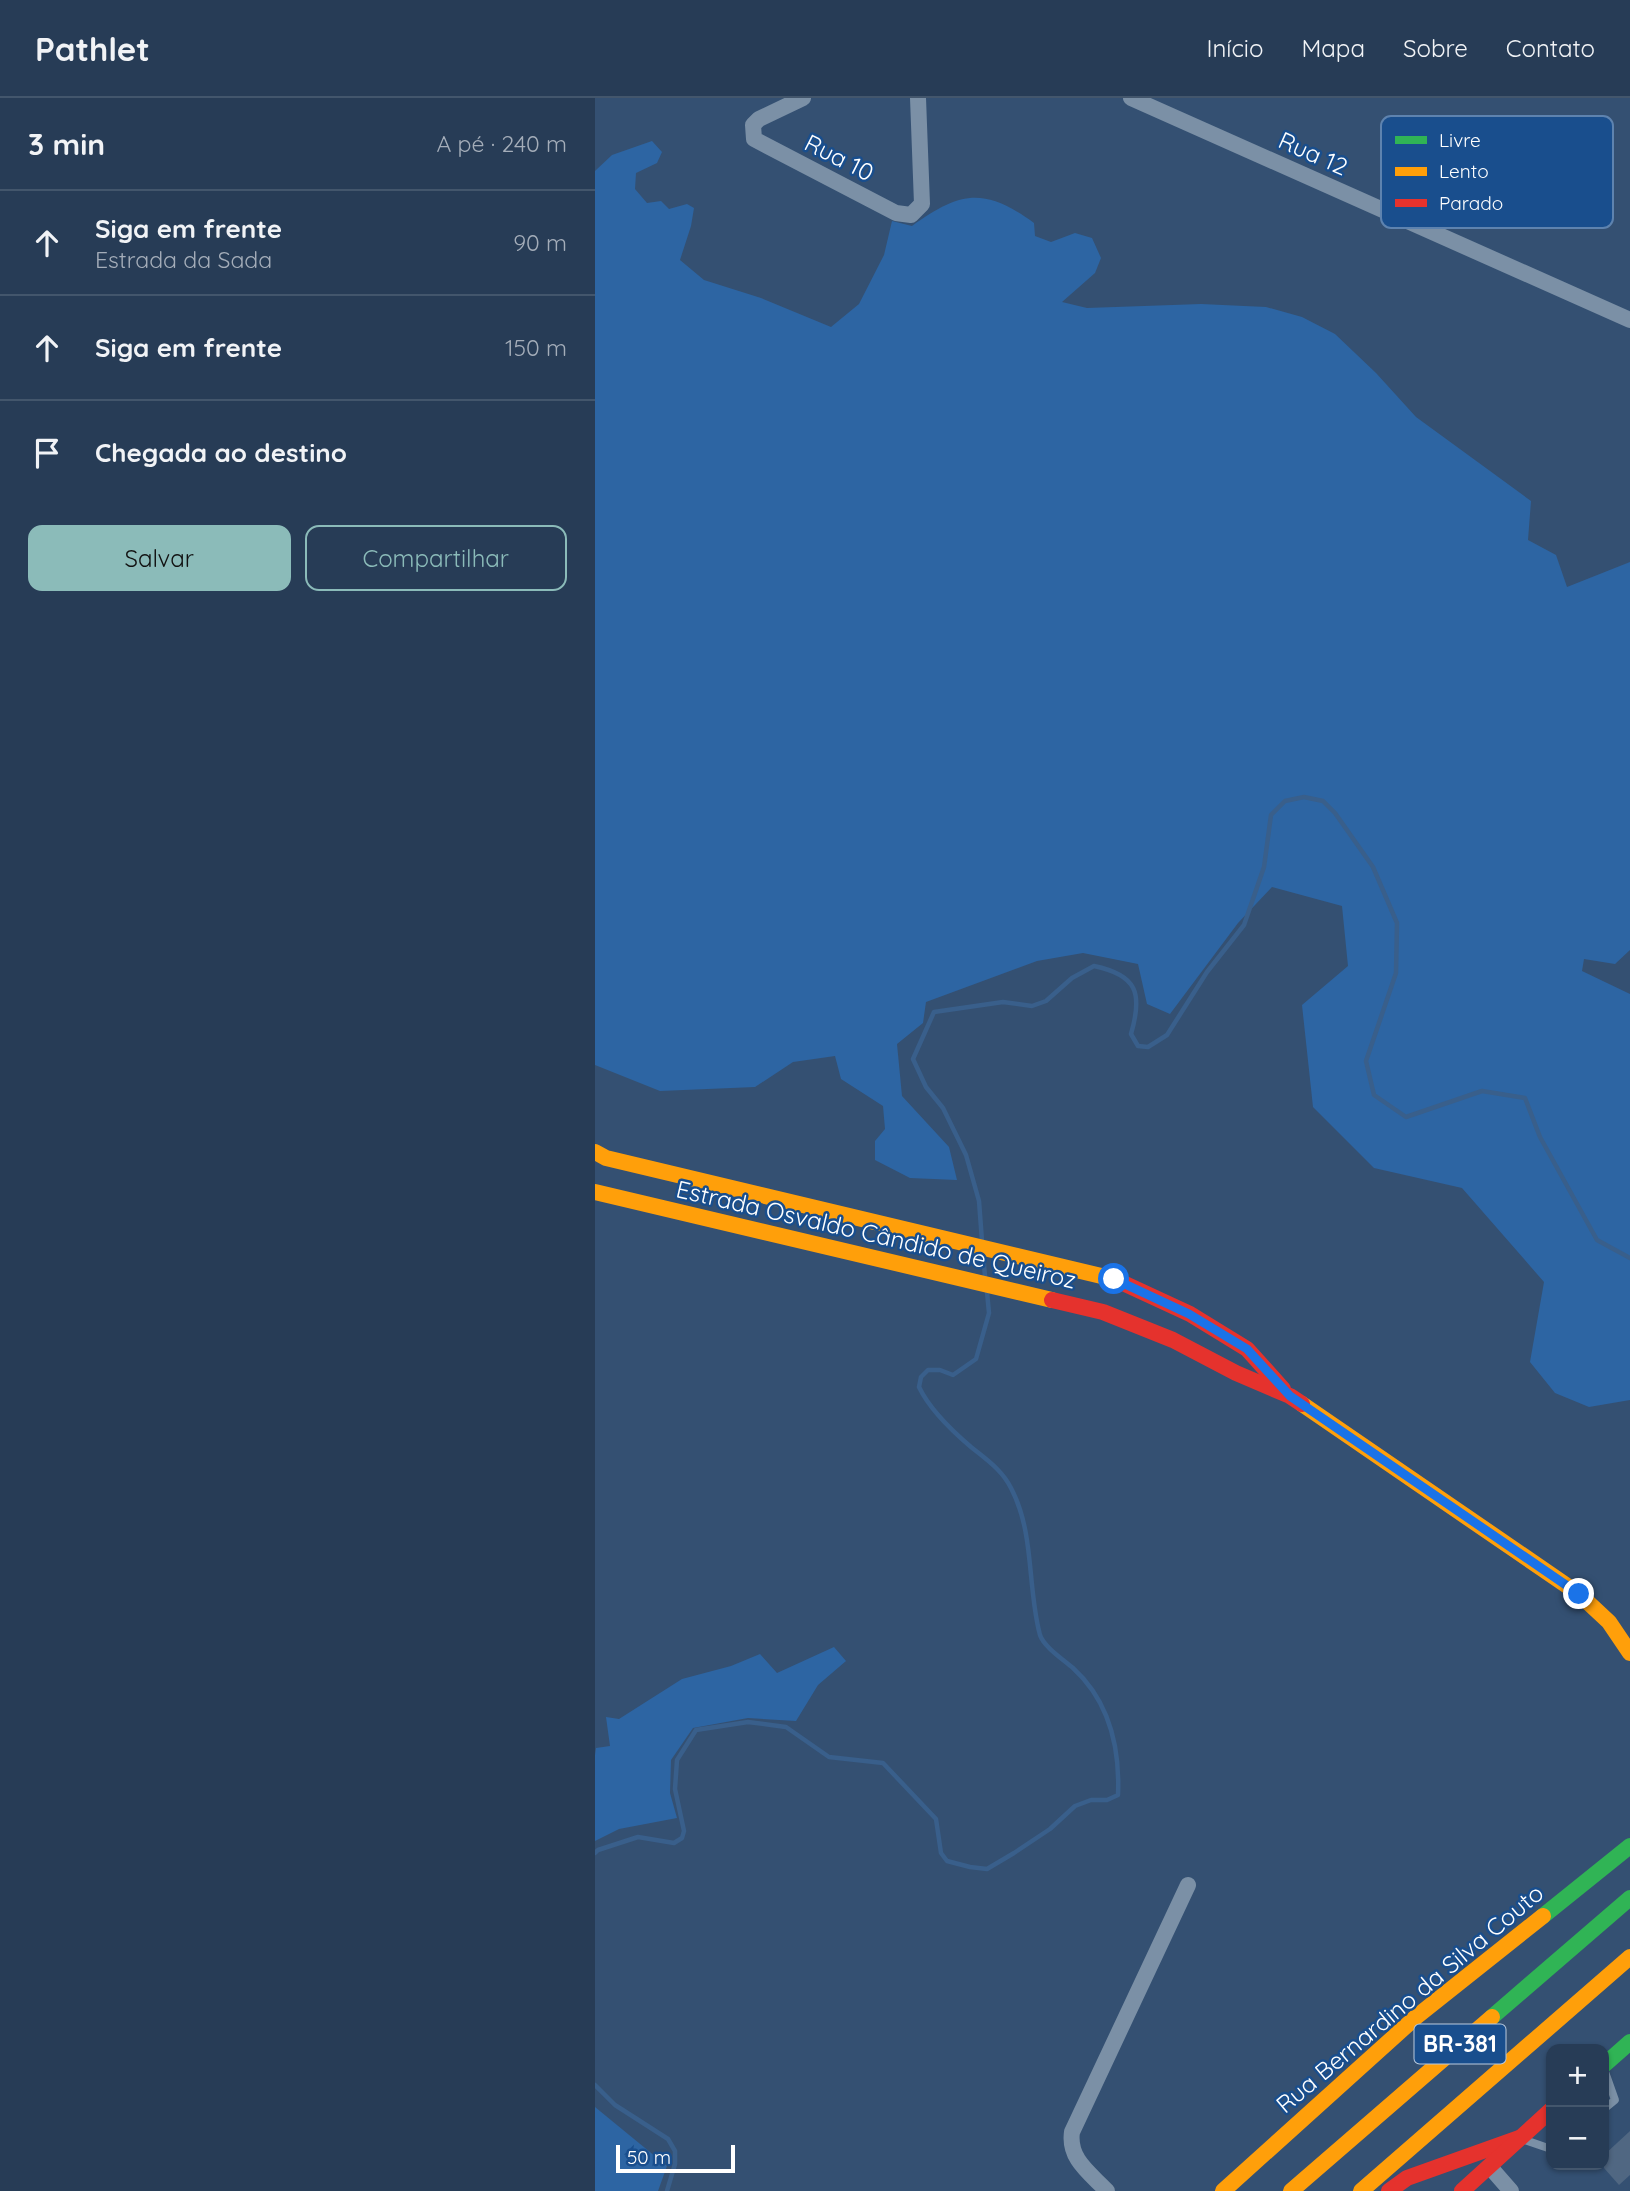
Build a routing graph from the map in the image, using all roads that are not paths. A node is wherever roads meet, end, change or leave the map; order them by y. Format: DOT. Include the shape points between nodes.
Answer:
graph roads {
  1 [pos="803,98"];
  2 [pos="918,98"];
  3 [pos="1131,98"];
  4 [pos="1381,209"];
  5 [pos="1423,228"];
  6 [pos="1630,320"];
  7 [pos="595,1152"];
  8 [pos="595,1192"];
  9 [pos="1290,1396"];
  10 [pos="1630,1653"];
  11 [pos="1630,1846"];
  12 [pos="1188,1885"];
  13 [pos="1630,1898"];
  14 [pos="1630,1957"];
  15 [pos="1630,2042"];
  16 [pos="1609,2062"];
  17 [pos="1609,2082"];
  18 [pos="1609,2105"];
  19 [pos="1546,2114"];
  20 [pos="1519,2138"];
  21 [pos="1546,2147"];
  22 [pos="1490,2167"];
  23 [pos="1107,2191"];
  24 [pos="1223,2191"];
  25 [pos="1291,2191"];
  26 [pos="1361,2191"];
  27 [pos="1389,2191"];
  28 [pos="1462,2191"];
  29 [pos="1511,2191"];
  1 -- 2 [label="street, Rua 10" via="759,119 753,125 754,139 896,213 911,215 922,204"];
  3 -- 4 [label="street, Rua 12"];
  5 -- 6 [label="street, Rua 12"];
  7 -- 9 [label="main road, Estrada Osvaldo Cândido de Queiroz" via="1114,1279 1189,1314 1247,1349"];
  8 -- 9 [label="main road, Estrada Osvaldo Cândido de Queiroz" via="1103,1312"];
  9 -- 10 [label="main road, Estrada Osvaldo Cândido de Queiroz" via="1579,1594 1609,1622"];
  11 -- 24 [label="main road, Rua Bernardino da Silva Couto" via="1416,2017"];
  12 -- 23 [label="street" via="1072,2132 1070,2146 1077,2159"];
  13 -- 25 [label="main road, BR-381"];
  14 -- 26 [label="main road, BR-381"];
  15 -- 16 [label="main road"];
  17 -- 18 [label="lane" via="1615,2100"];
  19 -- 20 [label="main road"];
  20 -- 21 [label="lane"];
  20 -- 22 [label="main road"];
  20 -- 27 [label="main road" via="1407,2178"];
  22 -- 28 [label="main road"];
  22 -- 29 [label="street"];
}
